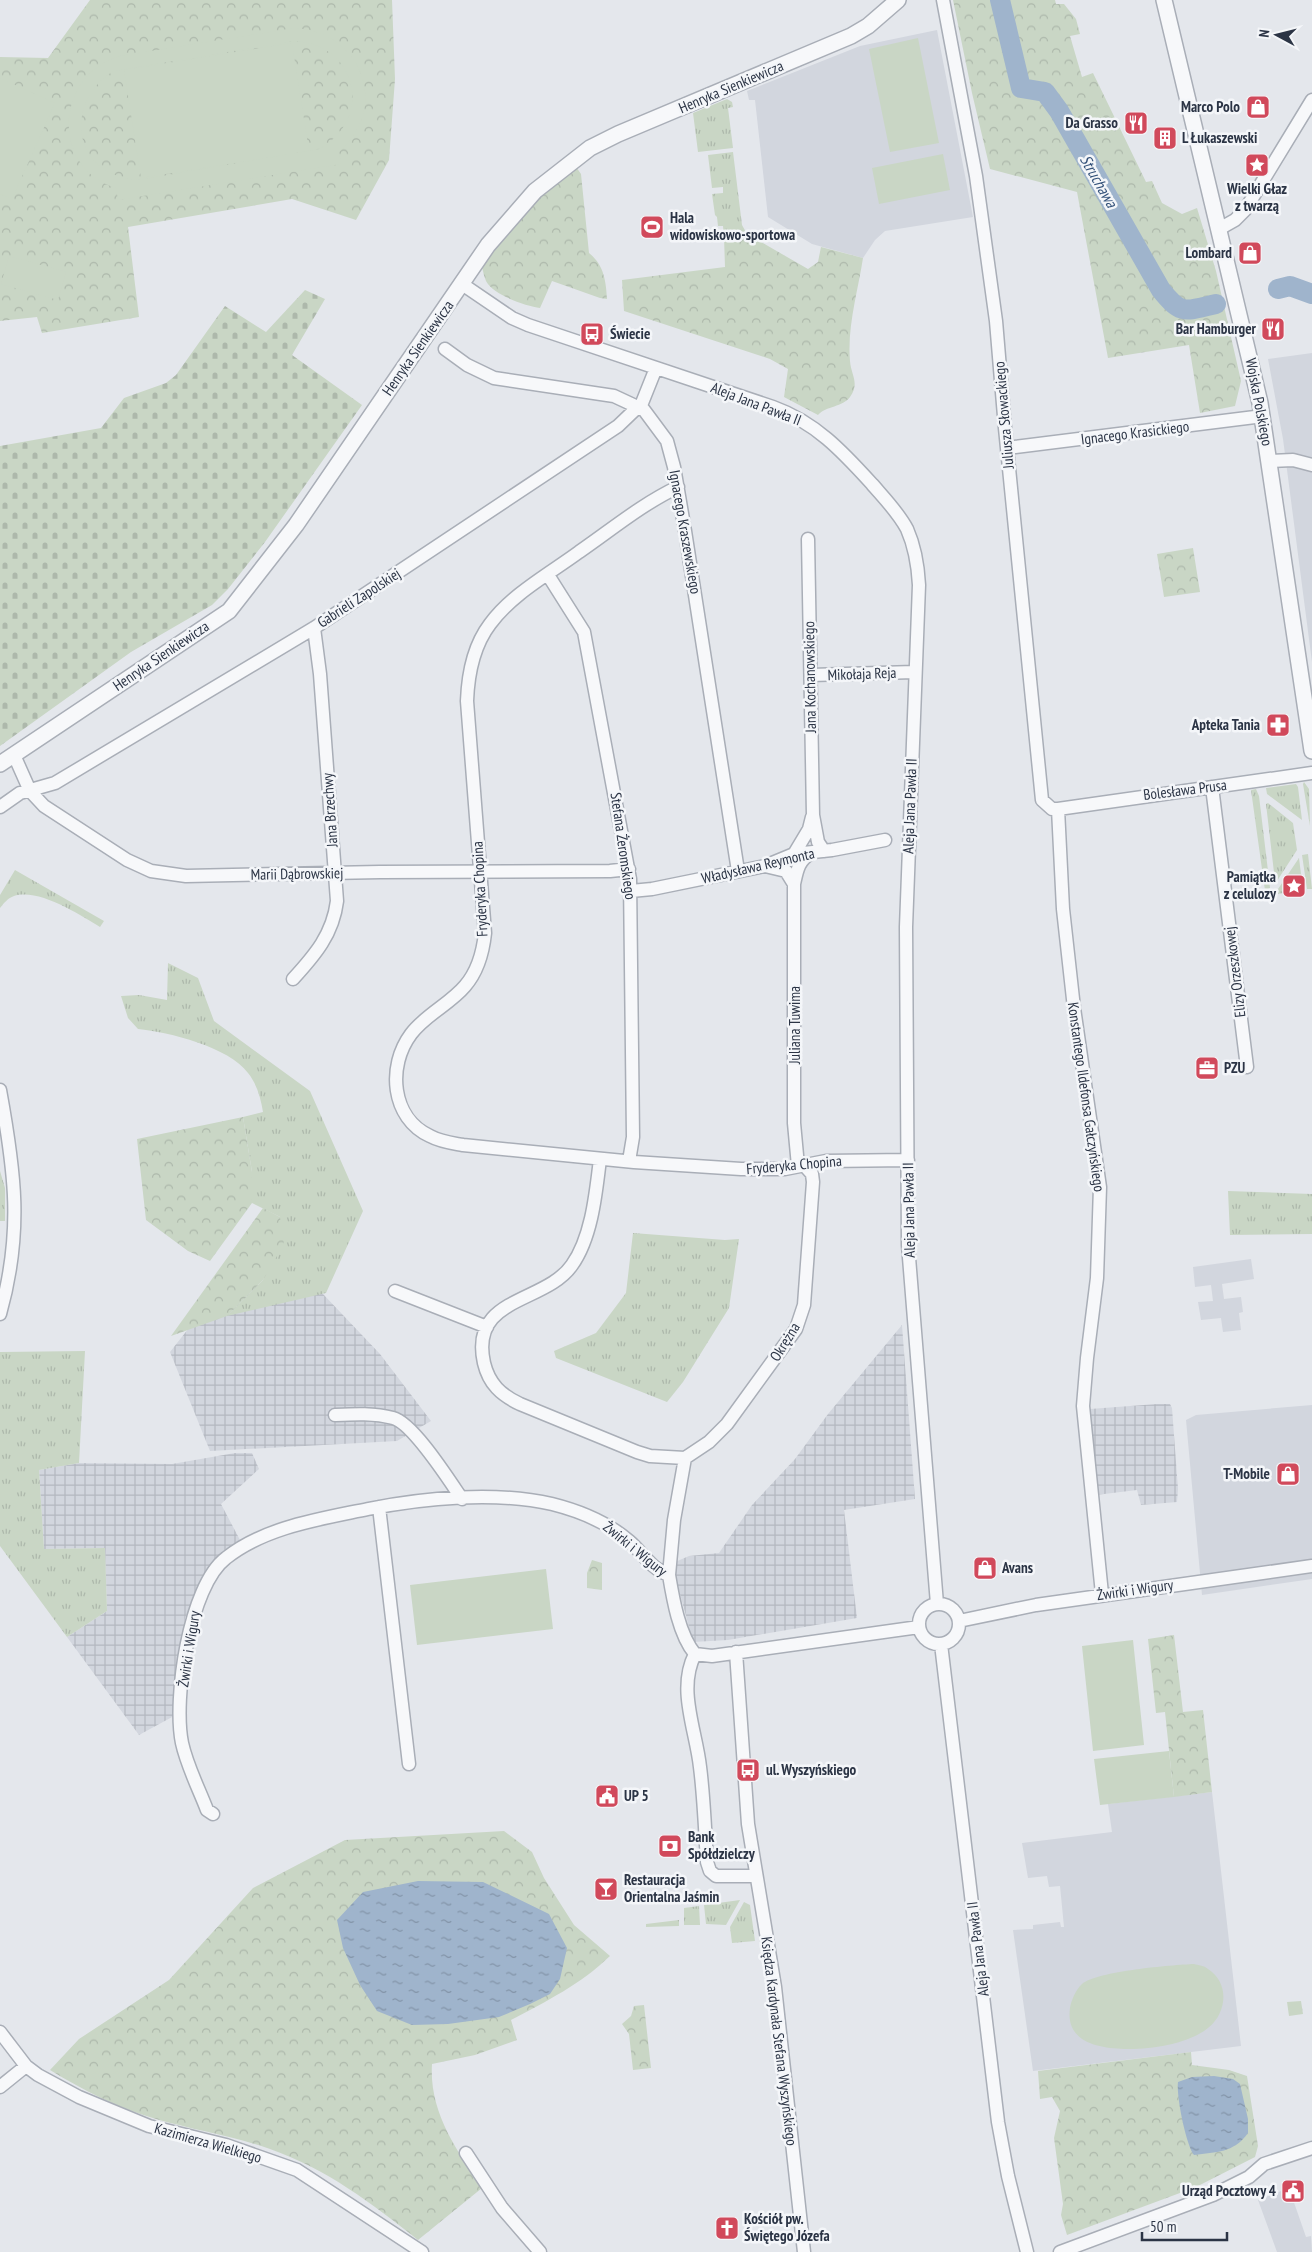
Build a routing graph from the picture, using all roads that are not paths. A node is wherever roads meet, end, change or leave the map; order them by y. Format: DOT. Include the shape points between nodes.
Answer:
graph roads {
  1 [pos="934,0"];
  2 [pos="943,0"];
  3 [pos="1164,0"];
  4 [pos="893,2"];
  5 [pos="944,14"];
  6 [pos="1312,100"];
  7 [pos="1220,229"];
  8 [pos="462,284"];
  9 [pos="445,349"];
  10 [pos="656,368"];
  11 [pos="639,408"];
  12 [pos="1263,416"];
  13 [pos="1007,448"];
  14 [pos="1270,461"];
  15 [pos="1312,465"];
  16 [pos="678,487"];
  17 [pos="808,539"];
  18 [pos="548,575"];
  19 [pos="314,628"];
  20 [pos="914,672"];
  21 [pos="811,675"];
  22 [pos="1312,751"];
  23 [pos="14,755"];
  24 [pos="0,764"];
  25 [pos="1312,773"];
  26 [pos="1212,787"];
  27 [pos="30,791"];
  28 [pos="0,807"];
  29 [pos="1058,809"];
  30 [pos="813,815"];
  31 [pos="885,840"];
  32 [pos="824,851"];
  33 [pos="810,853"];
  34 [pos="794,854"];
  35 [pos="765,866"];
  36 [pos="629,869"];
  37 [pos="480,871"];
  38 [pos="738,871"];
  39 [pos="335,873"];
  40 [pos="794,884"];
  41 [pos="631,891"];
  42 [pos="293,979"];
  43 [pos="1247,1067"];
  44 [pos="0,1090"];
  45 [pos="600,1159"];
  46 [pos="908,1160"];
  47 [pos="629,1161"];
  48 [pos="801,1166"];
  49 [pos="395,1292"];
  50 [pos="0,1314"];
  51 [pos="488,1327"];
  52 [pos="335,1415"];
  53 [pos="685,1458"];
  54 [pos="462,1499"];
  55 [pos="380,1507"];
  56 [pos="1312,1566"];
  57 [pos="669,1575"];
  58 [pos="1102,1594"];
  59 [pos="937,1604"];
  60 [pos="959,1621"];
  61 [pos="919,1628"];
  62 [pos="941,1644"];
  63 [pos="736,1652"];
  64 [pos="695,1654"];
  65 [pos="409,1764"];
  66 [pos="213,1814"];
  67 [pos="755,1876"];
  68 [pos="0,2032"];
  69 [pos="26,2066"];
  70 [pos="0,2087"];
  71 [pos="1312,2148"];
  72 [pos="466,2153"];
  73 [pos="422,2252"];
  74 [pos="540,2252"];
  75 [pos="804,2252"];
  76 [pos="1027,2252"];
  77 [pos="1060,2252"];
  1 -- 5 [label="street, Juliusza Słowackiego"];
  2 -- 5 [label="street, Juliusza Słowackiego"];
  3 -- 7 [label="street, Wojska Polskiego"];
  4 -- 8 [label="street, Henryka Sienkiewicza" via="868,26 851,36 618,134 584,153 522,204 488,245"];
  5 -- 13 [label="street, Juliusza Słowackiego" via="987,247"];
  6 -- 7 [label="street" via="1245,210"];
  7 -- 12 [label="street, Wojska Polskiego"];
  8 -- 10 [label="street, Aleja Jana Pawła II" via="520,322"];
  8 -- 23 [label="street, Henryka Sienkiewicza" via="301,517 229,611"];
  9 -- 11 [label="street, Ignacego Kraszewskiego" via="467,365 494,378 607,394"];
  10 -- 11 [label="street, Gabrieli Zapolskiej" via="646,398"];
  10 -- 20 [label="street, Aleja Jana Pawła II" via="773,407 804,421 842,451 892,506 907,529 918,565"];
  11 -- 16 [label="street, Ignacego Kraszewskiego" via="649,414 667,441"];
  11 -- 19 [label="street, Gabrieli Zapolskiej" via="618,426"];
  12 -- 13 [label="street, Ignacego Krasickiego"];
  12 -- 14 [label="street, Wojska Polskiego"];
  13 -- 29 [label="street, Juliusza Słowackiego" via="1041,794 1046,805"];
  14 -- 15 [label="street" via="1294,460"];
  14 -- 22 [label="street, Wojska Polskiego"];
  16 -- 18 [label="street, Fryderyka Chopina" via="643,507"];
  16 -- 38 [label="street, Ignacego Kraszewskiego"];
  17 -- 21 [label="street, Jana Kochanowskiego"];
  18 -- 36 [label="street, Stefana Żeromskiego" via="584,632"];
  18 -- 37 [label="street, Fryderyka Chopina" via="501,611 488,626 472,664 468,717"];
  19 -- 27 [label="street, Gabrieli Zapolskiej" via="55,783"];
  19 -- 39 [label="street, Jana Brzechwy"];
  20 -- 21 [label="street, Mikołaja Reja"];
  20 -- 46 [label="street, Aleja Jana Pawła II" via="906,927"];
  21 -- 30 [label="street, Jana Kochanowskiego"];
  23 -- 24 [label="street, Henryka Sienkiewicza"];
  23 -- 27 [label="street, Marii Dąbrowskiej"];
  25 -- 26 [label="street, Bolesława Prusa"];
  26 -- 29 [label="street, Bolesława Prusa"];
  26 -- 43 [label="street, Elizy Orzeszkowej"];
  27 -- 28 [label="street, Gabrieli Zapolskiej" via="11,798"];
  27 -- 39 [label="street, Marii Dąbrowskiej" via="44,806 116,853 151,871 186,876"];
  29 -- 58 [label="street, Konstantego Ildefonsa Gałczyńskiego" via="1063,909 1074,1008 1100,1187 1098,1268 1084,1406"];
  30 -- 32 [label="street, Jana Kochanowskiego" via="818,842"];
  30 -- 34 [label="street, Jana Kochanowskiego"];
  31 -- 32 [label="street, Władysława Reymonta"];
  32 -- 33 [label="street, Władysława Reymonta"];
  33 -- 34 [label="street, Władysława Reymonta"];
  33 -- 40 [label="street, Juliana Tuwima" via="798,865"];
  34 -- 35 [label="street, Władysława Reymonta"];
  35 -- 38 [label="street, Władysława Reymonta"];
  35 -- 40 [label="street" via="786,871"];
  36 -- 37 [label="street, Marii Dąbrowskiej"];
  36 -- 41 [label="street, Stefana Żeromskiego"];
  37 -- 39 [label="street, Marii Dąbrowskiej"];
  37 -- 45 [label="street, Fryderyka Chopina" via="485,933 483,952 465,986 415,1028 405,1043 395,1072 402,1107 414,1125 442,1141"];
  38 -- 41 [label="street, Władysława Reymonta"];
  39 -- 42 [label="street, Jana Brzechwy" via="337,901 330,932 318,952"];
  40 -- 48 [label="street, Juliana Tuwima" via="794,1123"];
  41 -- 47 [label="street, Stefana Żeromskiego" via="633,1137"];
  44 -- 50 [label="street" via="13,1159 16,1223"];
  45 -- 47 [label="street, Fryderyka Chopina"];
  45 -- 51 [label="street" via="588,1230 580,1254 552,1284 504,1306"];
  46 -- 48 [label="street, Fryderyka Chopina" via="826,1161"];
  46 -- 59 [label="street, Aleja Jana Pawła II" via="910,1276"];
  47 -- 48 [label="street, Fryderyka Chopina" via="741,1170"];
  48 -- 53 [label="street, Okrężna" via="812,1174 813,1182 804,1305 796,1328 727,1424 709,1442"];
  49 -- 51 [label="street"];
  51 -- 53 [label="street" via="483,1342 486,1370 495,1387 510,1399 637,1452"];
  52 -- 54 [label="street" via="370,1414 395,1418 412,1432"];
  53 -- 57 [label="street"];
  54 -- 55 [label="street, Żwirki i Wigury"];
  54 -- 57 [label="street, Żwirki i Wigury" via="527,1499 588,1515 607,1524 657,1569"];
  55 -- 65 [label="street"];
  55 -- 66 [label="street, Żwirki i Wigury" via="304,1523 253,1542 227,1556 206,1581 198,1598 188,1638 180,1727 187,1758 207,1810"];
  56 -- 58 [label="street, Żwirki i Wigury"];
  57 -- 64 [label="street, Żwirki i Wigury" via="686,1643"];
  58 -- 60 [label="street, Żwirki i Wigury"];
  59 -- 60 [label="street" via="951,1608"];
  59 -- 61 [label="street" via="921,1614"];
  60 -- 62 [label="street" via="953,1639"];
  61 -- 62 [label="street" via="924,1638"];
  61 -- 63 [label="street"];
  62 -- 76 [label="street, Aleja Jana Pawła II" via="998,2122"];
  63 -- 64 [label="street"];
  63 -- 67 [label="street, Księdza Kardynała Stefana Wyszyńskiego"];
  64 -- 67 [label="street" via="688,1676 690,1718 700,1765 707,1862 716,1876"];
  67 -- 75 [label="street, Księdza Kardynała Stefana Wyszyńskiego" via="776,1996"];
  68 -- 69 [label="street, Kazimierza Wielkiego"];
  69 -- 70 [label="street"];
  69 -- 73 [label="street, Kazimierza Wielkiego" via="79,2097 149,2126 226,2145 297,2170"];
  71 -- 77 [label="street" via="1264,2164 1249,2177 1213,2195"];
  72 -- 74 [label="street" via="502,2208"];
}
